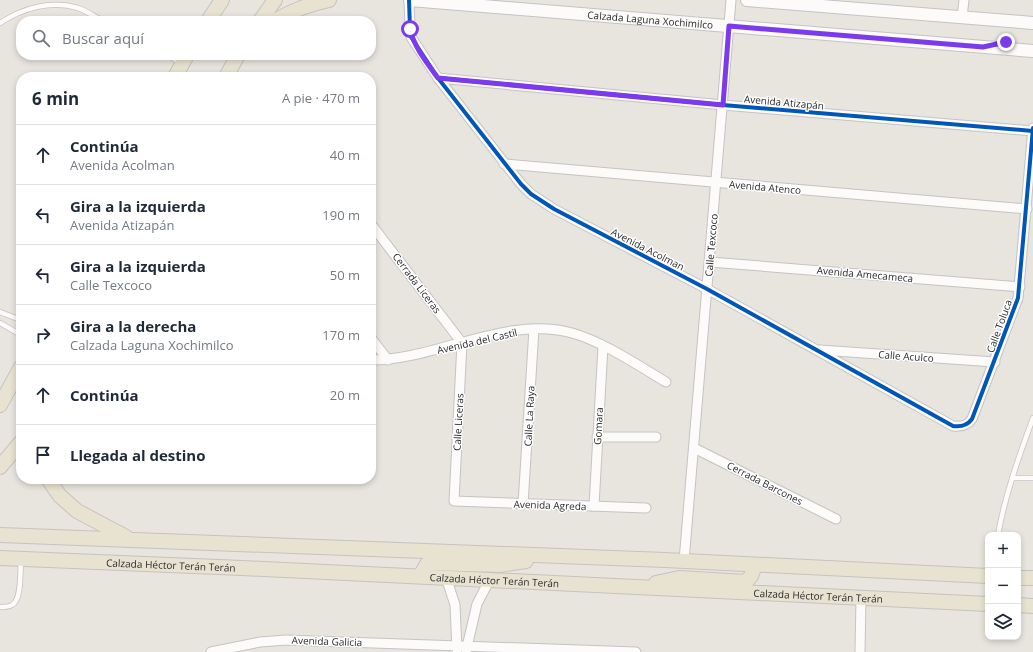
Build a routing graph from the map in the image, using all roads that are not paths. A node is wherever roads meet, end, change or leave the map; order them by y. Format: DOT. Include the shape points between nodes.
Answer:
graph roads {
  1 [pos="222,0"];
  2 [pos="275,0"];
  3 [pos="329,0"];
  4 [pos="410,0"];
  5 [pos="731,0"];
  6 [pos="747,0"];
  7 [pos="964,0"];
  8 [pos="94,16"];
  9 [pos="211,16"];
  10 [pos="264,16"];
  11 [pos="282,16"];
  12 [pos="962,17"];
  13 [pos="0,23"];
  14 [pos="1033,23"];
  15 [pos="729,26"];
  16 [pos="1033,44"];
  17 [pos="983,47"];
  18 [pos="1033,51"];
  19 [pos="184,60"];
  20 [pos="235,60"];
  21 [pos="178,72"];
  22 [pos="229,72"];
  23 [pos="438,78"];
  24 [pos="723,105"];
  25 [pos="1033,128"];
  26 [pos="1033,131"];
  27 [pos="504,164"];
  28 [pos="716,183"];
  29 [pos="1027,209"];
  30 [pos="376,231"];
  31 [pos="710,262"];
  32 [pos="1020,287"];
  33 [pos="708,289"];
  34 [pos="0,312"];
  35 [pos="16,318"];
  36 [pos="0,323"];
  37 [pos="534,329"];
  38 [pos="16,332"];
  39 [pos="462,343"];
  40 [pos="376,344"];
  41 [pos="603,346"];
  42 [pos="817,350"];
  43 [pos="376,360"];
  44 [pos="388,360"];
  45 [pos="995,362"];
  46 [pos="16,376"];
  47 [pos="666,382"];
  48 [pos="0,405"];
  49 [pos="1033,418"];
  50 [pos="964,426"];
  51 [pos="1027,433"];
  52 [pos="1033,433"];
  53 [pos="597,436"];
  54 [pos="656,438"];
  55 [pos="16,448"];
  56 [pos="694,448"];
  57 [pos="0,467"];
  58 [pos="1012,478"];
  59 [pos="1033,478"];
  60 [pos="52,484"];
  61 [pos="454,501"];
  62 [pos="524,504"];
  63 [pos="594,506"];
  64 [pos="646,508"];
  65 [pos="836,519"];
  66 [pos="999,532"];
  67 [pos="0,535"];
  68 [pos="132,540"];
  69 [pos="554,556"];
  70 [pos="0,558"];
  71 [pos="21,559"];
  72 [pos="684,562"];
  73 [pos="756,565"];
  74 [pos="420,576"];
  75 [pos="985,576"];
  76 [pos="446,577"];
  77 [pos="1021,578"];
  78 [pos="1033,578"];
  79 [pos="490,579"];
  80 [pos="640,587"];
  81 [pos="861,598"];
  82 [pos="985,604"];
  83 [pos="1021,605"];
  84 [pos="1033,606"];
  85 [pos="0,607"];
  86 [pos="456,649"];
  87 [pos="467,650"];
  88 [pos="211,652"];
  89 [pos="636,652"];
  90 [pos="860,652"];
  1 -- 9 [label="main road"];
  2 -- 10 [label="main road"];
  3 -- 11 [label="main road"];
  4 -- 15 [label="main road, Calzada Laguna Xochimilco"];
  4 -- 23 [label="street, Avenida Acolman" via="411,37"];
  5 -- 15 [label="street, Calle Texcoco"];
  6 -- 12 [label="main road"];
  7 -- 12 [label="street"];
  8 -- 13 [label="lane" via="79,8 53,3 15,13"];
  12 -- 14 [label="main road"];
  15 -- 17 [label="main road, Calzada Laguna Xochimilco"];
  15 -- 24 [label="street, Calle Texcoco"];
  16 -- 17 [label="main road" via="1000,42"];
  17 -- 18 [label="main road, Calzada Laguna Xochimilco"];
  19 -- 21 [label="main road"];
  20 -- 22 [label="main road"];
  23 -- 24 [label="street, Avenida Atizapán"];
  23 -- 27 [label="street, Avenida Acolman"];
  24 -- 26 [label="street, Avenida Atizapán"];
  24 -- 28 [label="street, Calle Texcoco"];
  25 -- 26 [label="street, Calle Toluca"];
  26 -- 29 [label="street, Calle Toluca"];
  27 -- 28 [label="street, Avenida Atenco"];
  27 -- 33 [label="street, Avenida Acolman" via="531,194 554,209"];
  28 -- 29 [label="street, Avenida Atenco"];
  28 -- 31 [label="street, Calle Texcoco"];
  29 -- 32 [label="street, Calle Toluca"];
  30 -- 39 [label="street, Cerrada Liceras"];
  31 -- 32 [label="street, Avenida Amecameca"];
  31 -- 33 [label="street, Calle Texcoco"];
  32 -- 45 [label="street, Calle Toluca" via="1016,307"];
  33 -- 42 [label="street, Avenida Acolman"];
  33 -- 56 [label="street, Calle Texcoco"];
  34 -- 35 [label="lane"];
  36 -- 38 [label="lane"];
  37 -- 39 [label="street, Avenida del Castil" via="506,332"];
  37 -- 41 [label="street, Avenida del Castil" via="572,333"];
  37 -- 62 [label="street, Calle La Raya"];
  39 -- 44 [label="street, Avenida del Castil"];
  39 -- 61 [label="street, Calle Liceras"];
  40 -- 44 [label="street"];
  41 -- 47 [label="street, Avenida del Castil"];
  41 -- 53 [label="street, Gomara"];
  42 -- 45 [label="street, Calle Aculco"];
  42 -- 50 [label="street, Avenida Acolman" via="952,426"];
  43 -- 44 [label="street, Avenida del Castil"];
  45 -- 50 [label="street, Calle Toluca" via="972,419"];
  46 -- 48 [label="main road"];
  49 -- 51 [label="lane"];
  51 -- 52 [label="lane"];
  51 -- 58 [label="lane"];
  53 -- 54 [label="street"];
  53 -- 63 [label="street, Gomara"];
  55 -- 57 [label="main road"];
  56 -- 65 [label="street, Cerrada Barcones"];
  56 -- 72 [label="street, Calle Texcoco"];
  58 -- 59 [label="lane"];
  58 -- 66 [label="lane"];
  60 -- 68 [label="main road" via="60,496 77,511"];
  61 -- 62 [label="street, Avenida Agreda"];
  62 -- 63 [label="street, Avenida Agreda"];
  63 -- 64 [label="street, Avenida Agreda"];
  67 -- 68 [label="main road"];
  68 -- 69 [label="main road"];
  69 -- 72 [label="main road"];
  69 -- 74 [label="main road" via="500,565 430,563"];
  70 -- 71 [label="main road, Calzada Héctor Terán Terán"];
  71 -- 74 [label="main road, Calzada Héctor Terán Terán"];
  71 -- 85 [label="lane" via="17,600 13,605"];
  72 -- 73 [label="main road"];
  73 -- 75 [label="main road"];
  73 -- 80 [label="main road" via="746,582 679,578"];
  74 -- 76 [label="main road, Calzada Héctor Terán Terán"];
  76 -- 79 [label="main road, Calzada Héctor Terán Terán"];
  76 -- 86 [label="street" via="455,605"];
  77 -- 78 [label="main road"];
  79 -- 80 [label="main road, Calzada Héctor Terán Terán"];
  79 -- 87 [label="street" via="477,604"];
  80 -- 81 [label="main road, Calzada Héctor Terán Terán"];
  81 -- 82 [label="main road, Calzada Héctor Terán Terán"];
  81 -- 90 [label="street"];
  83 -- 84 [label="main road"];
  86 -- 87 [label="street, Avenida Galicia"];
  86 -- 88 [label="street, Avenida Galicia" via="286,640 260,642"];
  87 -- 89 [label="street, Avenida Galicia"];
}
